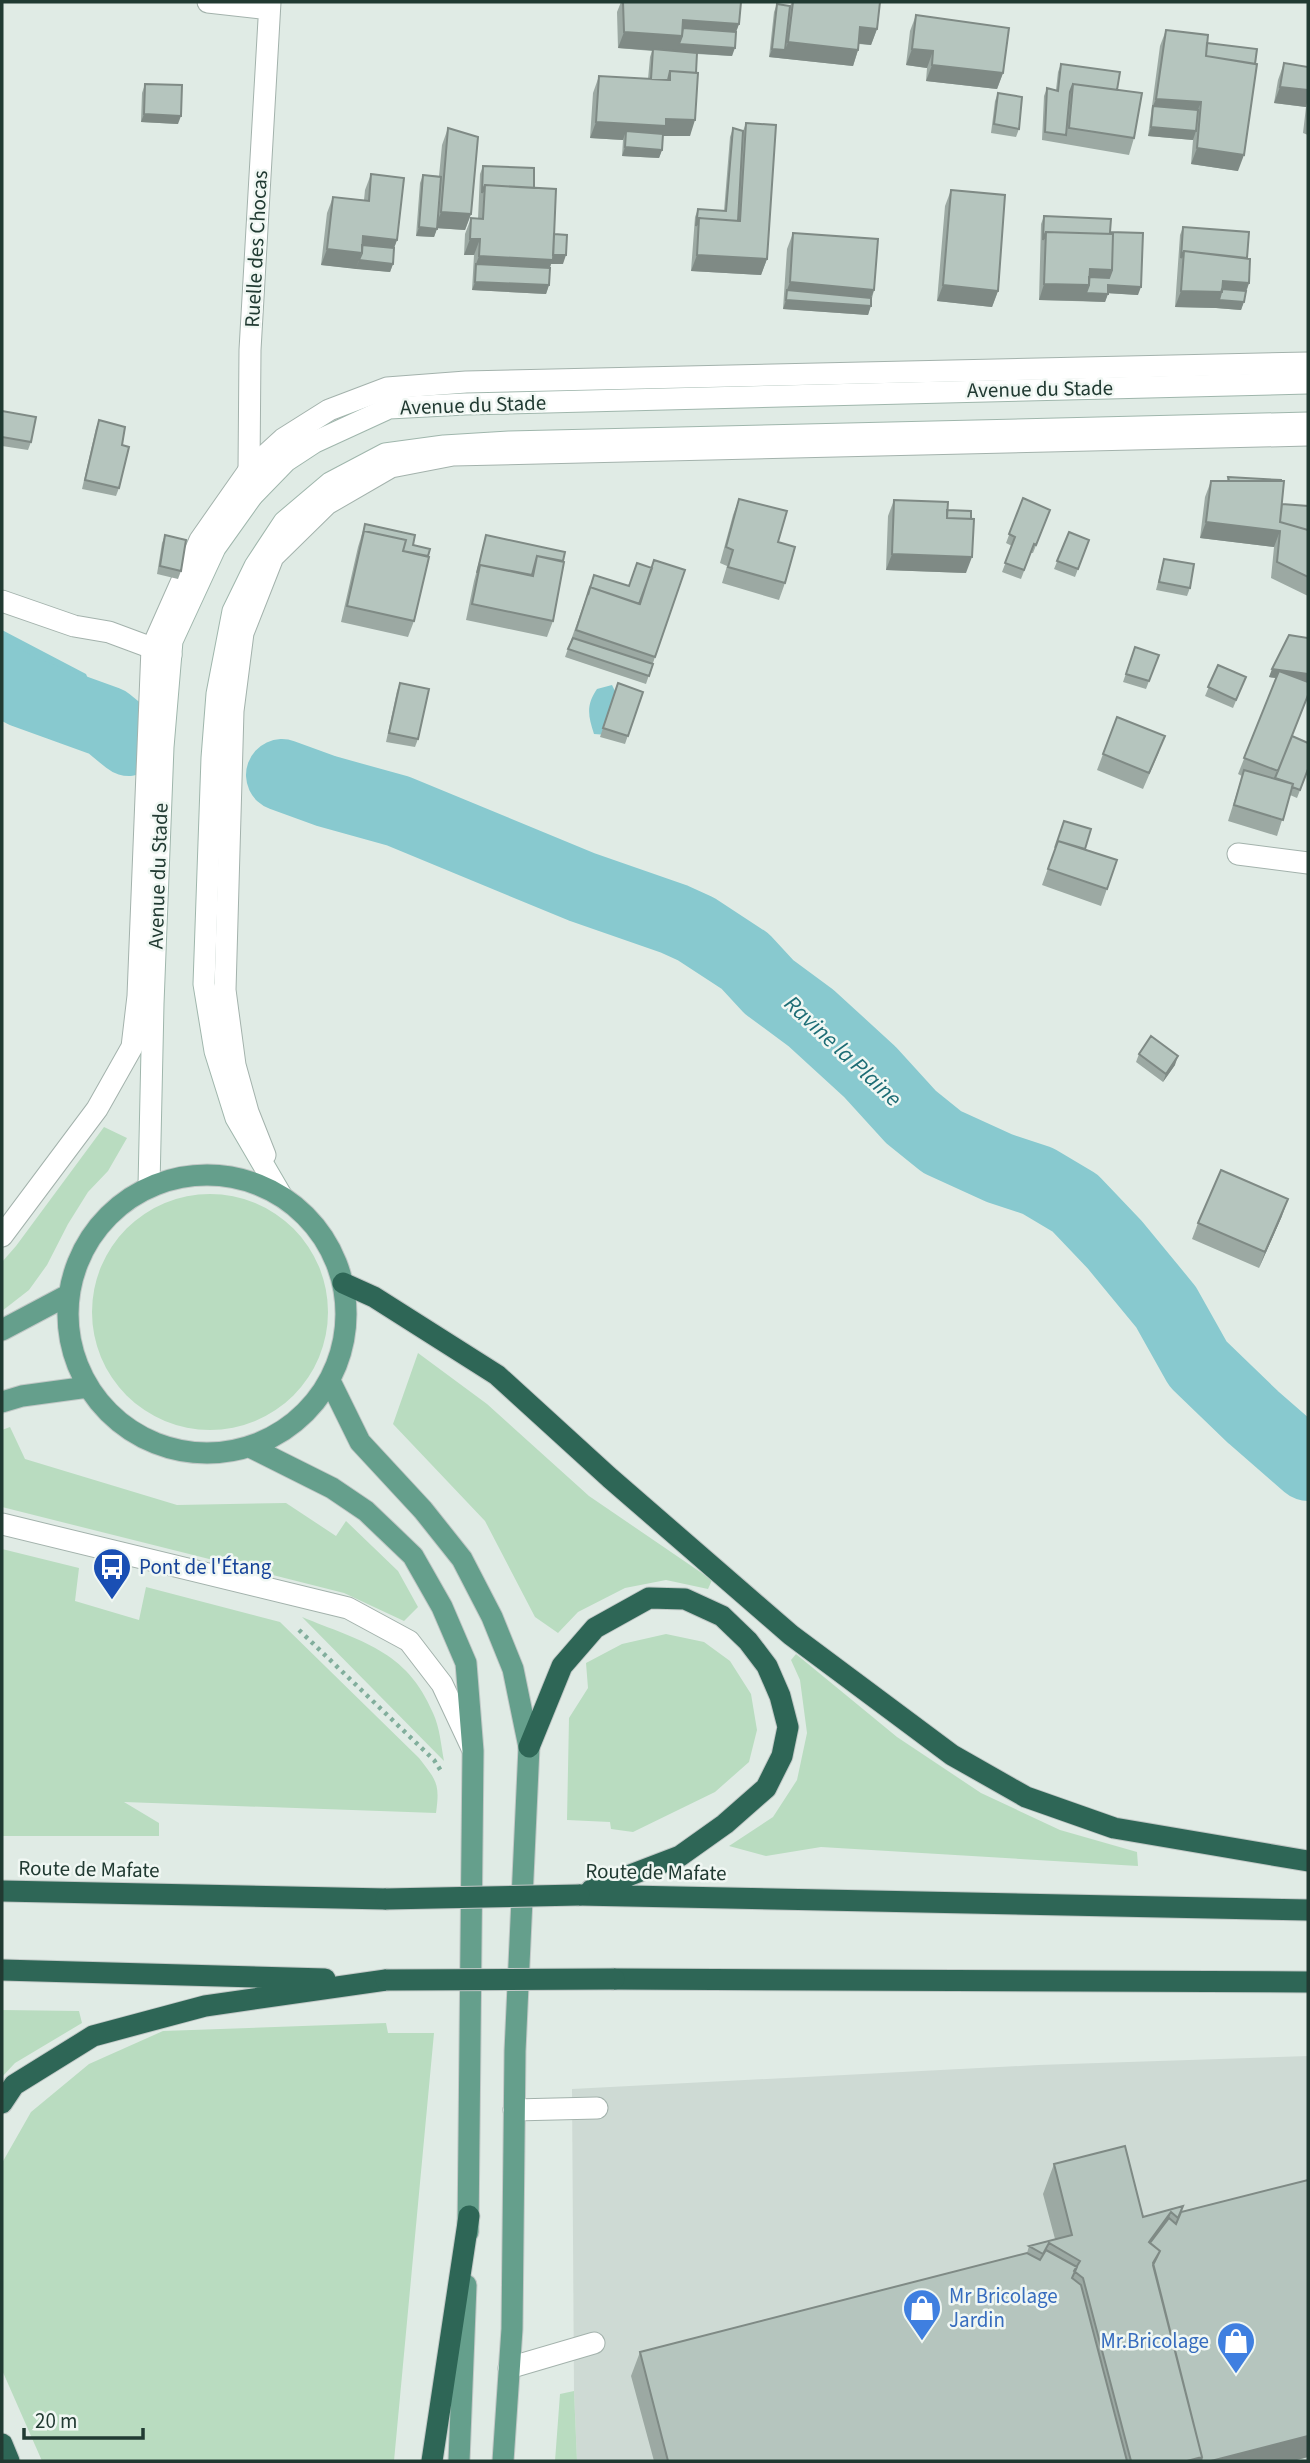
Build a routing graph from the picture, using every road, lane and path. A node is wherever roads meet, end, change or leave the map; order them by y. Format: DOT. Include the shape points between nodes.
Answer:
graph roads {
  1 [pos="208,2"];
  2 [pos="270,5"];
  3 [pos="1308,363"];
  4 [pos="1308,383"];
  5 [pos="1308,423"];
  6 [pos="1308,435"];
  7 [pos="249,470"];
  8 [pos="252,496"];
  9 [pos="2,601"];
  10 [pos="162,651"];
  11 [pos="1238,854"];
  12 [pos="1308,863"];
  13 [pos="149,1186"];
  14 [pos="281,1195"];
  15 [pos="2,1236"];
  16 [pos="343,1283"];
  17 [pos="68,1295"];
  18 [pos="2,1330"];
  19 [pos="330,1381"];
  20 [pos="88,1387"];
  21 [pos="2,1402"];
  22 [pos="250,1447"];
  23 [pos="2,1524"];
  24 [pos="529,1747"];
  25 [pos="473,1751"];
  26 [pos="1308,1861"];
  27 [pos="2,1891"];
  28 [pos="579,1895"];
  29 [pos="1308,1910"];
  30 [pos="2,1970"];
  31 [pos="386,1980"];
  32 [pos="1308,1982"];
  33 [pos="2,2103"];
  34 [pos="597,2108"];
  35 [pos="514,2110"];
  36 [pos="469,2216"];
  37 [pos="594,2343"];
  38 [pos="509,2368"];
  39 [pos="2,2444"];
  40 [pos="9,2461"];
  41 [pos="432,2461"];
  42 [pos="459,2461"];
  43 [pos="503,2461"];
  1 -- 2 [label="street"];
  2 -- 7 [label="street, Ruelle des Chocas" via="250,350"];
  3 -- 7 [label="street" via="467,382 387,388 329,410 283,439"];
  4 -- 8 [label="street, Avenue du Stade" via="389,408 315,442 286,461"];
  5 -- 14 [label="street, Avenue du Stade" via="444,446 385,454 330,484 284,522 233,611 217,694 213,745 203,963 215,1051 236,1118"];
  6 -- 14 [label="street" via="453,455 391,467 327,504 273,557 243,633 233,711 225,990 235,1065"];
  7 -- 8 [label="street, Ruelle des Chocas"];
  7 -- 10 [label="street" via="200,540"];
  8 -- 10 [label="street, Avenue du Stade" via="215,548 172,641"];
  9 -- 10 [label="street"];
  10 -- 13 [label="street, Avenue du Stade"];
  10 -- 15 [label="street" via="132,1047 97,1109"];
  11 -- 12 [label="street"];
  13 -- 14 [label="main road" via="181,1176 215,1174 249,1180"];
  13 -- 17 [label="main road" via="119,1205 94,1230 77,1261"];
  14 -- 16 [label="main road" via="309,1218 330,1249"];
  16 -- 19 [label="main road" via="346,1317 342,1350"];
  16 -- 26 [label="highway" via="374,1297 497,1375 791,1635 952,1755 1026,1797 1114,1828"];
  17 -- 18 [label="main road"];
  17 -- 20 [label="main road" via="74,1358"];
  19 -- 22 [label="main road" via="309,1410 282,1433"];
  19 -- 24 [label="main road" via="360,1442 462,1559 513,1669"];
  20 -- 21 [label="main road"];
  20 -- 22 [label="main road" via="112,1416 142,1438 176,1451 213,1454"];
  22 -- 25 [label="main road" via="332,1488 366,1511 413,1556 466,1663"];
  23 -- 25 [label="street" via="348,1608 409,1641 442,1684"];
  24 -- 28 [label="highway" via="562,1666 594,1628 649,1598 685,1599 722,1616 767,1666 780,1696 788,1727 782,1756 766,1788 680,1856"];
  24 -- 35 [label="main road"];
  25 -- 36 [label="main road"];
  27 -- 28 [label="highway, Route de Mafate, bridge" via="386,1899"];
  28 -- 29 [label="highway, Route de Mafate"];
  30 -- 31 [label="highway"];
  31 -- 32 [label="highway, bridge"];
  31 -- 33 [label="highway" via="205,2006 93,2036 14,2085"];
  34 -- 35 [label="street"];
  35 -- 38 [label="main road"];
  36 -- 41 [label="highway"];
  36 -- 42 [label="main road"];
  37 -- 38 [label="street"];
  38 -- 43 [label="main road"];
  39 -- 40 [label="highway"];
}
